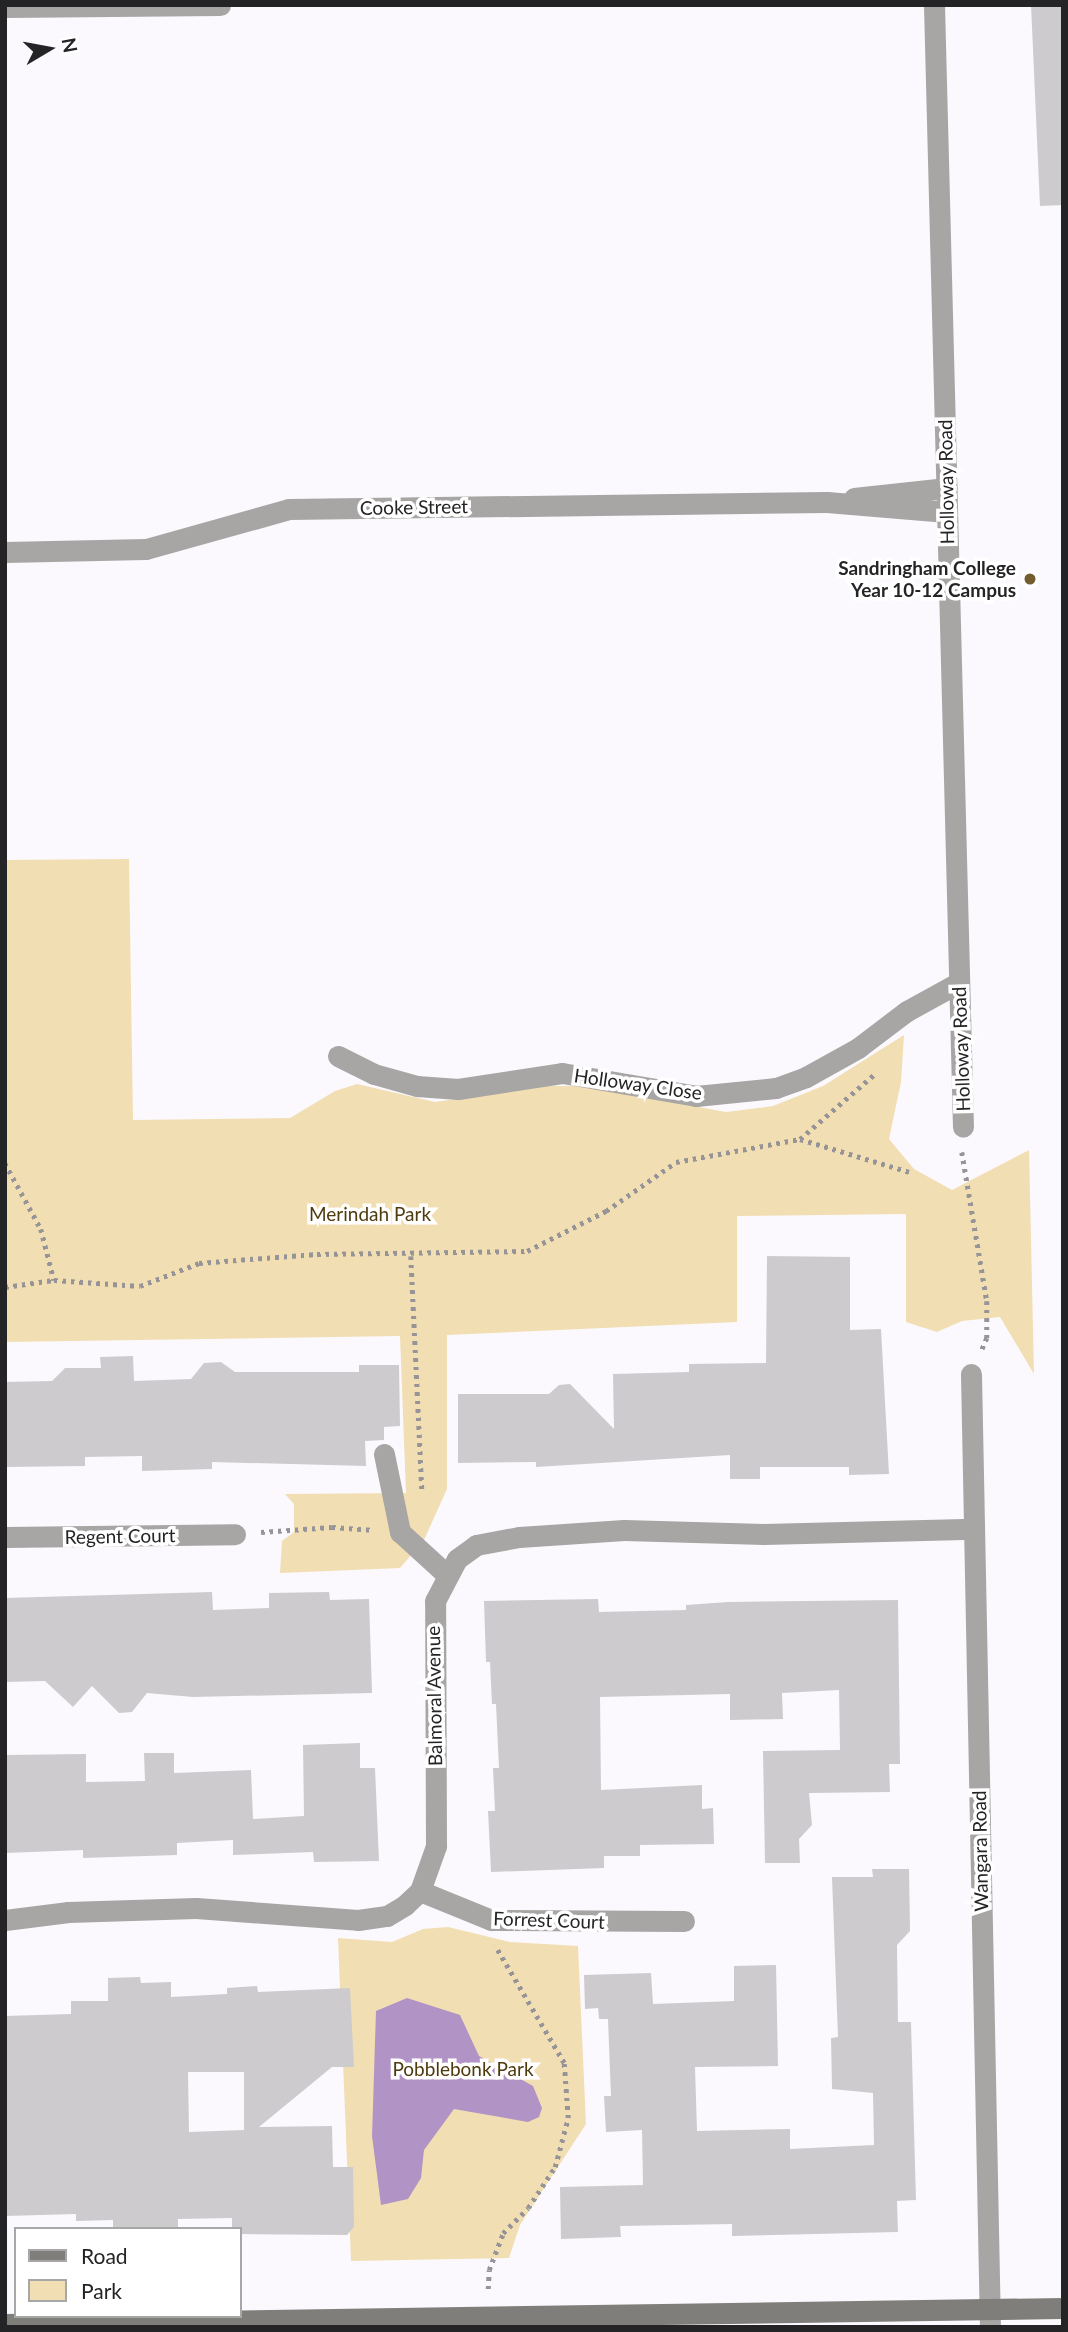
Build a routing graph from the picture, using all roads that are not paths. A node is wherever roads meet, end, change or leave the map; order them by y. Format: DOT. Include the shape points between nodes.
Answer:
graph roads {
  1 [pos="220,5"];
  2 [pos="933,5"];
  3 [pos="5,7"];
  4 [pos="946,488"];
  5 [pos="827,502"];
  6 [pos="947,512"];
  7 [pos="5,552"];
  8 [pos="958,983"];
  9 [pos="338,1056"];
  10 [pos="963,1127"];
  11 [pos="971,1374"];
  12 [pos="384,1454"];
  13 [pos="974,1529"];
  14 [pos="235,1534"];
  15 [pos="5,1537"];
  16 [pos="446,1574"];
  17 [pos="420,1891"];
  18 [pos="5,1920"];
  19 [pos="684,1922"];
  20 [pos="1063,2308"];
  21 [pos="990,2319"];
  22 [pos="655,2320"];
  23 [pos="5,2324"];
  1 -- 3 [label="street"];
  2 -- 4 [label="street, Holloway Road"];
  4 -- 5 [label="street, Cooke Street"];
  4 -- 6 [label="street, Holloway Road"];
  5 -- 6 [label="street, Cooke Street"];
  5 -- 7 [label="street, Cooke Street" via="289,509 146,549"];
  6 -- 8 [label="street, Holloway Road"];
  8 -- 9 [label="street, Holloway Close" via="806,1077 762,1089 696,1096 562,1073 458,1089 417,1086 374,1074"];
  8 -- 10 [label="street, Holloway Road"];
  11 -- 13 [label="street, Wangara Road"];
  12 -- 16 [label="street" via="400,1532"];
  13 -- 16 [label="street, Balmoral Avenue" via="764,1534 624,1530 519,1537 476,1545"];
  13 -- 21 [label="street, Wangara Road"];
  14 -- 15 [label="street, Regent Court"];
  16 -- 17 [label="street, Balmoral Avenue" via="432,1618 436,1846"];
  17 -- 18 [label="street" via="387,1916 358,1920 196,1908 68,1912"];
  17 -- 19 [label="street, Forrest Court" via="491,1920"];
  20 -- 21 [label="street"];
  21 -- 22 [label="street"];
  22 -- 23 [label="street" via="486,2316"];
}
